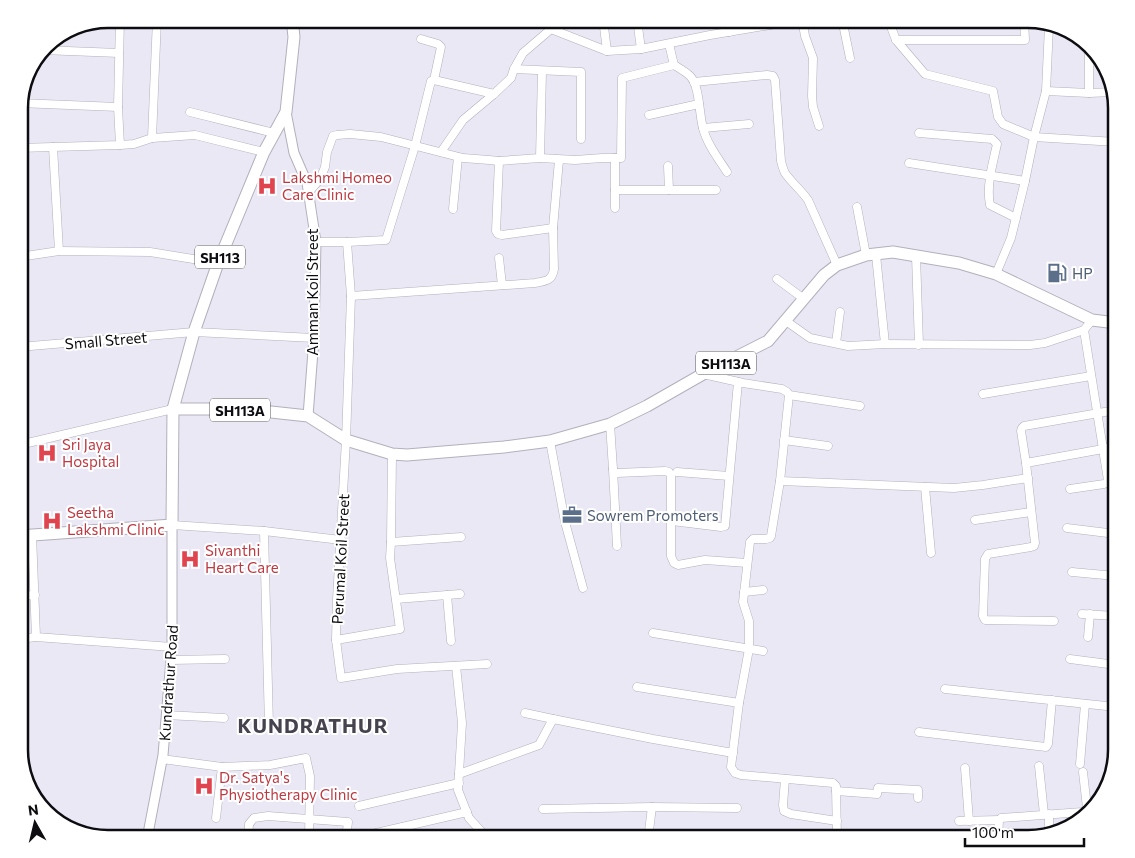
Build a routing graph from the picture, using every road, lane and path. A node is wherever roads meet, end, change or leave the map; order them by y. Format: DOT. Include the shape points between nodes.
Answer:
graph roads {
  1 [pos="120,28"];
  2 [pos="157,28"];
  3 [pos="293,28"];
  4 [pos="298,28"];
  5 [pos="604,28"];
  6 [pos="638,28"];
  7 [pos="729,28"];
  8 [pos="743,28"];
  9 [pos="804,28"];
  10 [pos="844,28"];
  11 [pos="891,28"];
  12 [pos="1024,28"];
  13 [pos="551,29"];
  14 [pos="1049,31"];
  15 [pos="729,32"];
  16 [pos="294,37"];
  17 [pos="420,39"];
  18 [pos="896,40"];
  19 [pos="669,44"];
  20 [pos="52,50"];
  21 [pos="641,50"];
  22 [pos="607,51"];
  23 [pos="119,53"];
  24 [pos="1089,57"];
  25 [pos="850,58"];
  26 [pos="674,65"];
  27 [pos="514,69"];
  28 [pos="542,71"];
  29 [pos="434,80"];
  30 [pos="694,82"];
  31 [pos="1046,91"];
  32 [pos="1106,92"];
  33 [pos="1089,93"];
  34 [pos="494,94"];
  35 [pos="28,103"];
  36 [pos="699,104"];
  37 [pos="118,108"];
  38 [pos="190,112"];
  39 [pos="286,112"];
  40 [pos="648,116"];
  41 [pos="749,124"];
  42 [pos="819,126"];
  43 [pos="703,128"];
  44 [pos="274,133"];
  45 [pos="919,133"];
  46 [pos="1034,137"];
  47 [pos="152,138"];
  48 [pos="581,139"];
  49 [pos="1108,142"];
  50 [pos="120,145"];
  51 [pos="415,146"];
  52 [pos="53,147"];
  53 [pos="28,148"];
  54 [pos="264,152"];
  55 [pos="440,152"];
  56 [pos="458,157"];
  57 [pos="540,158"];
  58 [pos="615,158"];
  59 [pos="560,160"];
  60 [pos="499,161"];
  61 [pos="909,163"];
  62 [pos="668,166"];
  63 [pos="727,172"];
  64 [pos="991,176"];
  65 [pos="1025,181"];
  66 [pos="615,190"];
  67 [pos="669,190"];
  68 [pos="716,190"];
  69 [pos="309,192"];
  70 [pos="857,207"];
  71 [pos="615,208"];
  72 [pos="453,209"];
  73 [pos="1016,218"];
  74 [pos="553,228"];
  75 [pos="316,242"];
  76 [pos="347,242"];
  77 [pos="58,251"];
  78 [pos="28,255"];
  79 [pos="871,255"];
  80 [pos="916,256"];
  81 [pos="499,258"];
  82 [pos="218,262"];
  83 [pos="837,264"];
  84 [pos="996,274"];
  85 [pos="777,278"];
  86 [pos="502,285"];
  87 [pos="351,296"];
  88 [pos="804,299"];
  89 [pos="840,312"];
  90 [pos="1092,320"];
  91 [pos="786,321"];
  92 [pos="1108,322"];
  93 [pos="1084,330"];
  94 [pos="194,332"];
  95 [pos="314,338"];
  96 [pos="836,343"];
  97 [pos="885,344"];
  98 [pos="919,344"];
  99 [pos="28,347"];
  100 [pos="703,374"];
  101 [pos="1091,376"];
  102 [pos="738,382"];
  103 [pos="983,394"];
  104 [pos="788,395"];
  105 [pos="860,406"];
  106 [pos="173,409"];
  107 [pos="1108,411"];
  108 [pos="1098,413"];
  109 [pos="308,416"];
  110 [pos="610,424"];
  111 [pos="346,440"];
  112 [pos="784,440"];
  113 [pos="550,441"];
  114 [pos="28,443"];
  115 [pos="828,446"];
  116 [pos="1108,448"];
  117 [pos="1103,449"];
  118 [pos="392,454"];
  119 [pos="1026,463"];
  120 [pos="613,469"];
  121 [pos="678,472"];
  122 [pos="729,476"];
  123 [pos="1028,478"];
  124 [pos="780,481"];
  125 [pos="925,487"];
  126 [pos="1070,489"];
  127 [pos="1031,512"];
  128 [pos="975,520"];
  129 [pos="672,521"];
  130 [pos="172,525"];
  131 [pos="1067,528"];
  132 [pos="264,531"];
  133 [pos="1108,533"];
  134 [pos="28,535"];
  135 [pos="32,535"];
  136 [pos="461,537"];
  137 [pos="341,540"];
  138 [pos="391,542"];
  139 [pos="617,546"];
  140 [pos="930,553"];
  141 [pos="747,563"];
  142 [pos="1072,572"];
  143 [pos="1108,575"];
  144 [pos="583,588"];
  145 [pos="763,590"];
  146 [pos="744,592"];
  147 [pos="460,594"];
  148 [pos="28,595"];
  149 [pos="34,595"];
  150 [pos="446,595"];
  151 [pos="396,599"];
  152 [pos="1108,615"];
  153 [pos="1054,621"];
  154 [pos="652,633"];
  155 [pos="36,637"];
  156 [pos="1088,637"];
  157 [pos="28,638"];
  158 [pos="336,640"];
  159 [pos="451,642"];
  160 [pos="172,647"];
  161 [pos="749,649"];
  162 [pos="762,651"];
  163 [pos="225,659"];
  164 [pos="1070,659"];
  165 [pos="170,660"];
  166 [pos="486,664"];
  167 [pos="1108,664"];
  168 [pos="456,666"];
  169 [pos="637,686"];
  170 [pos="945,689"];
  171 [pos="1052,700"];
  172 [pos="739,703"];
  173 [pos="1085,704"];
  174 [pos="1108,706"];
  175 [pos="524,713"];
  176 [pos="166,715"];
  177 [pos="224,718"];
  178 [pos="553,719"];
  179 [pos="268,726"];
  180 [pos="919,732"];
  181 [pos="733,753"];
  182 [pos="162,759"];
  183 [pos="1039,766"];
  184 [pos="222,767"];
  185 [pos="965,768"];
  186 [pos="459,774"];
  187 [pos="784,779"];
  188 [pos="458,783"];
  189 [pos="836,791"];
  190 [pos="918,798"];
  191 [pos="1087,804"];
  192 [pos="359,806"];
  193 [pos="652,807"];
  194 [pos="737,808"];
  195 [pos="543,809"];
  196 [pos="467,812"];
  197 [pos="1078,812"];
  198 [pos="1046,814"];
  199 [pos="216,818"];
  200 [pos="310,820"];
  201 [pos="837,820"];
  202 [pos="998,820"];
  203 [pos="969,821"];
  204 [pos="959,822"];
  205 [pos="403,827"];
  206 [pos="1048,828"];
  207 [pos="149,830"];
  208 [pos="249,830"];
  209 [pos="309,830"];
  210 [pos="347,830"];
  211 [pos="390,830"];
  212 [pos="403,830"];
  213 [pos="480,830"];
  214 [pos="649,830"];
  215 [pos="837,830"];
  216 [pos="998,830"];
  1 -- 23 [label="street"];
  2 -- 47 [label="street"];
  3 -- 16 [label="main road, SH113"];
  4 -- 16 [label="main road, SH113"];
  5 -- 22 [label="street"];
  6 -- 21 [label="street"];
  7 -- 15 [label="street"];
  8 -- 15 [label="street"];
  9 -- 42 [label="street" via="813,58 812,96"];
  10 -- 25 [label="street"];
  11 -- 18 [label="street"];
  12 -- 18 [label="street" via="1024,40"];
  13 -- 22 [label="street"];
  13 -- 27 [label="street" via="523,53"];
  14 -- 31 [label="street"];
  15 -- 19 [label="street"];
  16 -- 39 [label="main road, SH113"];
  17 -- 29 [label="street" via="441,47"];
  18 -- 46 [label="street" via="925,74 994,91 998,117 1003,124"];
  19 -- 21 [label="street"];
  19 -- 26 [label="street"];
  20 -- 23 [label="street"];
  21 -- 22 [label="street"];
  23 -- 37 [label="street"];
  24 -- 33 [label="street"];
  26 -- 30 [label="street"];
  26 -- 58 [label="street" via="622,78 621,158"];
  27 -- 28 [label="street"];
  27 -- 34 [label="street" via="511,78"];
  28 -- 48 [label="street" via="581,72"];
  28 -- 57 [label="street"];
  29 -- 34 [label="street"];
  29 -- 51 [label="street" via="430,84"];
  30 -- 36 [label="street"];
  30 -- 83 [label="street" via="773,76 783,169 808,200"];
  31 -- 33 [label="street"];
  31 -- 46 [label="street"];
  32 -- 33 [label="street"];
  34 -- 55 [label="street" via="463,120"];
  35 -- 37 [label="street"];
  36 -- 40 [label="street"];
  36 -- 43 [label="street"];
  37 -- 50 [label="street"];
  38 -- 44 [label="street"];
  39 -- 44 [label="main road, SH113"];
  39 -- 69 [label="street, Amman Koil Street" via="294,153"];
  41 -- 43 [label="street"];
  43 -- 63 [label="street"];
  44 -- 54 [label="main road, SH113"];
  45 -- 64 [label="street" via="992,139 997,144"];
  46 -- 49 [label="street"];
  46 -- 65 [label="street"];
  47 -- 50 [label="street"];
  47 -- 54 [label="street" via="195,135"];
  50 -- 52 [label="street"];
  51 -- 55 [label="street"];
  51 -- 69 [label="street" via="381,137 333,136 320,179"];
  51 -- 76 [label="street" via="386,240"];
  52 -- 53 [label="street"];
  52 -- 77 [label="street"];
  54 -- 82 [label="main road, SH113"];
  55 -- 56 [label="street"];
  56 -- 60 [label="street"];
  56 -- 72 [label="street"];
  57 -- 59 [label="street"];
  57 -- 60 [label="street"];
  58 -- 59 [label="street"];
  58 -- 66 [label="street"];
  59 -- 74 [label="street"];
  60 -- 74 [label="street" via="498,234"];
  61 -- 64 [label="street"];
  62 -- 67 [label="street"];
  64 -- 65 [label="street"];
  64 -- 73 [label="street" via="990,205"];
  65 -- 73 [label="street"];
  66 -- 67 [label="street"];
  66 -- 71 [label="street"];
  67 -- 68 [label="street"];
  69 -- 75 [label="street, Amman Koil Street"];
  70 -- 79 [label="street"];
  73 -- 84 [label="street"];
  74 -- 86 [label="street" via="553,276 547,281"];
  75 -- 76 [label="street"];
  75 -- 95 [label="street, Amman Koil Street"];
  76 -- 87 [label="street, Perumal Koil Street"];
  77 -- 78 [label="street"];
  77 -- 82 [label="street" via="150,252"];
  79 -- 80 [label="main road, SH113A" via="893,252"];
  79 -- 83 [label="main road, SH113A"];
  79 -- 97 [label="street"];
  80 -- 84 [label="main road, SH113A" via="959,263"];
  80 -- 98 [label="street"];
  81 -- 86 [label="street"];
  82 -- 94 [label="main road, SH113"];
  83 -- 88 [label="main road, SH113A"];
  84 -- 90 [label="main road, SH113A"];
  85 -- 88 [label="street"];
  86 -- 87 [label="street"];
  87 -- 111 [label="street, Perumal Koil Street"];
  88 -- 91 [label="main road, SH113A"];
  89 -- 96 [label="street"];
  90 -- 92 [label="main road, SH113A"];
  90 -- 93 [label="street"];
  91 -- 96 [label="street" via="810,338"];
  91 -- 100 [label="main road, SH113A" via="768,341"];
  93 -- 98 [label="street" via="1030,346"];
  93 -- 101 [label="street"];
  94 -- 95 [label="street, Small Street"];
  94 -- 99 [label="street, Small Street"];
  94 -- 106 [label="main road, SH113"];
  95 -- 109 [label="street, Amman Koil Street"];
  96 -- 97 [label="street" via="848,346"];
  97 -- 98 [label="street"];
  100 -- 102 [label="street"];
  100 -- 110 [label="main road, SH113A"];
  101 -- 103 [label="street"];
  101 -- 108 [label="street"];
  102 -- 104 [label="street" via="782,389"];
  102 -- 122 [label="street"];
  104 -- 105 [label="street"];
  104 -- 112 [label="street"];
  106 -- 109 [label="main road, SH113A"];
  106 -- 114 [label="street"];
  106 -- 130 [label="main road, SH113"];
  107 -- 108 [label="street"];
  108 -- 117 [label="street"];
  108 -- 119 [label="street" via="1024,426 1021,431"];
  109 -- 111 [label="main road, SH113A"];
  110 -- 113 [label="main road, SH113A"];
  110 -- 120 [label="street"];
  111 -- 118 [label="main road, SH113A"];
  111 -- 137 [label="street, Perumal Koil Street"];
  112 -- 115 [label="street"];
  112 -- 124 [label="street"];
  113 -- 118 [label="main road, SH113A"];
  113 -- 144 [label="street" via="565,522"];
  116 -- 117 [label="street"];
  117 -- 119 [label="street"];
  117 -- 126 [label="street" via="1108,480 1104,484"];
  118 -- 138 [label="street"];
  119 -- 123 [label="street"];
  120 -- 129 [label="street" via="618,473 669,472"];
  120 -- 139 [label="street"];
  121 -- 122 [label="street"];
  122 -- 129 [label="street" via="725,526"];
  123 -- 125 [label="street" via="954,488"];
  123 -- 127 [label="street"];
  124 -- 125 [label="street"];
  124 -- 141 [label="street" via="771,536 766,540 751,541"];
  125 -- 140 [label="street"];
  127 -- 128 [label="street"];
  127 -- 153 [label="street" via="1034,546 986,556 983,618"];
  129 -- 141 [label="street" via="671,556 674,563 705,560"];
  130 -- 132 [label="street"];
  130 -- 135 [label="main road"];
  130 -- 160 [label="street, Kundrathur Road"];
  131 -- 133 [label="street"];
  132 -- 137 [label="street"];
  132 -- 179 [label="street"];
  134 -- 135 [label="main road"];
  135 -- 149 [label="street"];
  136 -- 138 [label="street"];
  137 -- 158 [label="street, Perumal Koil Street"];
  138 -- 151 [label="street"];
  141 -- 146 [label="street"];
  142 -- 143 [label="street"];
  145 -- 146 [label="street"];
  146 -- 161 [label="street"];
  147 -- 150 [label="street"];
  148 -- 149 [label="street"];
  149 -- 155 [label="street"];
  150 -- 151 [label="street"];
  150 -- 159 [label="street"];
  151 -- 158 [label="street" via="400,630"];
  152 -- 156 [label="street" via="1086,614"];
  154 -- 161 [label="street"];
  155 -- 157 [label="street"];
  155 -- 160 [label="street"];
  158 -- 168 [label="street, Perumal Koil Street" via="341,678 397,669"];
  160 -- 165 [label="street, Kundrathur Road"];
  161 -- 162 [label="street"];
  161 -- 172 [label="street"];
  163 -- 165 [label="street"];
  164 -- 167 [label="street"];
  165 -- 176 [label="street, Kundrathur Road"];
  166 -- 168 [label="street"];
  168 -- 186 [label="street" via="462,723"];
  169 -- 172 [label="street"];
  170 -- 171 [label="street"];
  171 -- 173 [label="street"];
  171 -- 180 [label="street" via="1046,747"];
  172 -- 181 [label="street"];
  173 -- 174 [label="street"];
  173 -- 191 [label="street" via="1082,768"];
  175 -- 178 [label="street"];
  176 -- 177 [label="street"];
  176 -- 182 [label="street, Kundrathur Road"];
  178 -- 181 [label="street"];
  178 -- 186 [label="street" via="539,745"];
  181 -- 187 [label="street" via="731,767 735,773"];
  182 -- 184 [label="street"];
  182 -- 207 [label="street, Kundrathur Road"];
  183 -- 198 [label="street"];
  184 -- 199 [label="street"];
  184 -- 200 [label="street" via="270,765 306,758 310,776"];
  185 -- 203 [label="street"];
  186 -- 188 [label="street"];
  187 -- 189 [label="street" via="832,783"];
  187 -- 201 [label="street" via="784,811"];
  188 -- 192 [label="street"];
  188 -- 196 [label="street"];
  189 -- 190 [label="street" via="877,794 878,788 918,790"];
  189 -- 201 [label="street"];
  193 -- 194 [label="street"];
  193 -- 195 [label="street"];
  193 -- 214 [label="street"];
  196 -- 205 [label="street"];
  196 -- 213 [label="street"];
  197 -- 198 [label="street"];
  198 -- 202 [label="street"];
  198 -- 206 [label="street"];
  200 -- 208 [label="street" via="254,818"];
  200 -- 209 [label="street"];
  200 -- 210 [label="street" via="348,822"];
  201 -- 215 [label="street"];
  202 -- 203 [label="street"];
  202 -- 216 [label="street"];
  203 -- 204 [label="street"];
  205 -- 211 [label="street"];
  205 -- 212 [label="street"];
}
